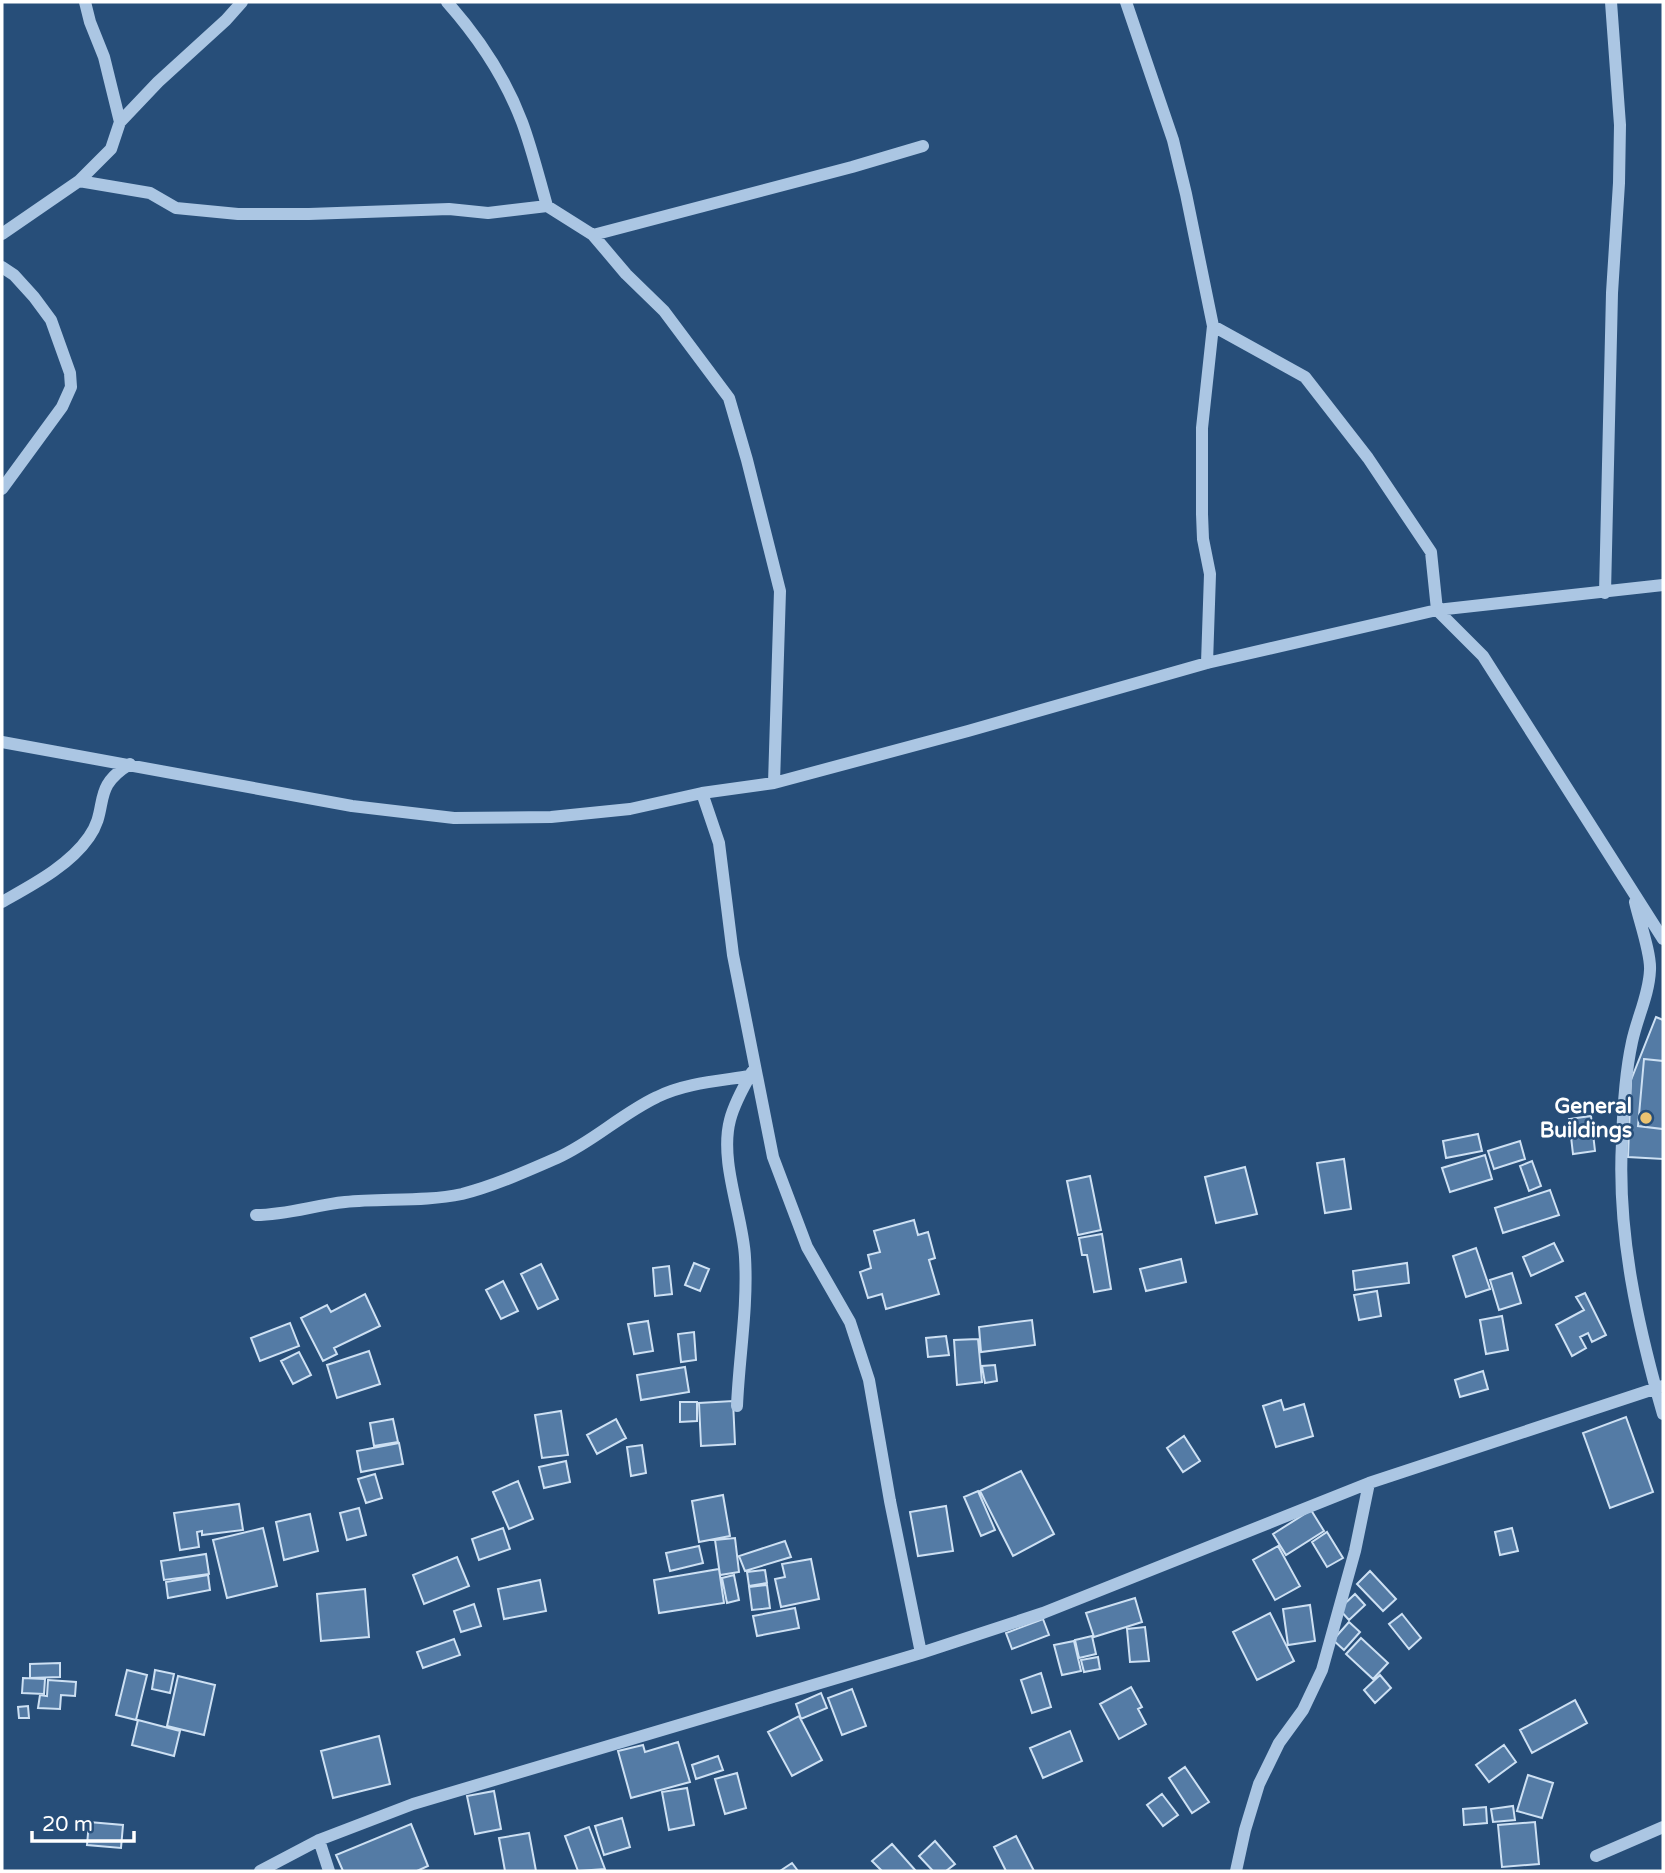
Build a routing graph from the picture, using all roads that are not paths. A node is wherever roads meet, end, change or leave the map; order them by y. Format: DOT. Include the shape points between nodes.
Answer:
graph roads {
  1 [pos="85,2"];
  2 [pos="242,2"];
  3 [pos="447,2"];
  4 [pos="1126,2"];
  5 [pos="1611,2"];
  6 [pos="120,122"];
  7 [pos="923,146"];
  8 [pos="79,181"];
  9 [pos="547,206"];
  10 [pos="2,234"];
  11 [pos="593,235"];
  12 [pos="2,267"];
  13 [pos="1213,326"];
  14 [pos="2,489"];
  15 [pos="1663,585"];
  16 [pos="1605,593"];
  17 [pos="1437,610"];
  18 [pos="1207,663"];
  19 [pos="2,742"];
  20 [pos="130,764"];
  21 [pos="775,783"];
  22 [pos="702,793"];
  23 [pos="1634,895"];
  24 [pos="2,902"];
  25 [pos="1663,939"];
  26 [pos="752,1072"];
  27 [pos="256,1215"];
  28 [pos="1659,1387"];
  29 [pos="737,1406"];
  30 [pos="1663,1414"];
  31 [pos="1369,1483"];
  32 [pos="922,1653"];
  33 [pos="1663,1827"];
  34 [pos="319,1840"];
  35 [pos="1596,1856"];
  36 [pos="260,1871"];
  37 [pos="329,1871"];
  38 [pos="1236,1871"];
  1 -- 6 [label="street"];
  2 -- 6 [label="street"];
  3 -- 9 [label="street" via="470,28 504,83 522,121"];
  4 -- 13 [label="street" via="1173,140"];
  5 -- 16 [label="street" via="1620,125"];
  6 -- 8 [label="street" via="111,149"];
  7 -- 11 [label="street"];
  8 -- 9 [label="street" via="150,193 176,208 238,214 449,209 488,213"];
  8 -- 10 [label="street"];
  9 -- 11 [label="street"];
  11 -- 21 [label="street" via="664,311 729,398 780,591"];
  12 -- 14 [label="street" via="51,320 71,373 71,387 62,407"];
  13 -- 17 [label="street" via="1305,377 1334,413 1432,552"];
  13 -- 18 [label="street" via="1202,428 1202,527 1210,574"];
  15 -- 16 [label="street"];
  16 -- 17 [label="street"];
  17 -- 18 [label="street"];
  17 -- 23 [label="street" via="1483,656"];
  18 -- 21 [label="street"];
  19 -- 20 [label="street"];
  20 -- 22 [label="street" via="352,806 454,818 565,816 630,809"];
  20 -- 24 [label="street" via="106,786 95,827 78,850"];
  21 -- 22 [label="street"];
  22 -- 26 [label="street" via="719,843"];
  23 -- 25 [label="street"];
  23 -- 28 [label="street" via="1650,968 1628,1062 1620,1190 1632,1276"];
  26 -- 27 [label="street" via="659,1096 560,1156 461,1194 345,1202"];
  26 -- 29 [label="street" via="729,1128 730,1172 745,1256"];
  26 -- 32 [label="street" via="783,1188 807,1247 850,1322 869,1380"];
  28 -- 30 [label="street"];
  28 -- 31 [label="street"];
  31 -- 32 [label="street" via="1043,1613"];
  31 -- 38 [label="street" via="1322,1670 1259,1784"];
  32 -- 34 [label="street" via="413,1804"];
  33 -- 35 [label="street"];
  34 -- 36 [label="street"];
  34 -- 37 [label="street"];
}
